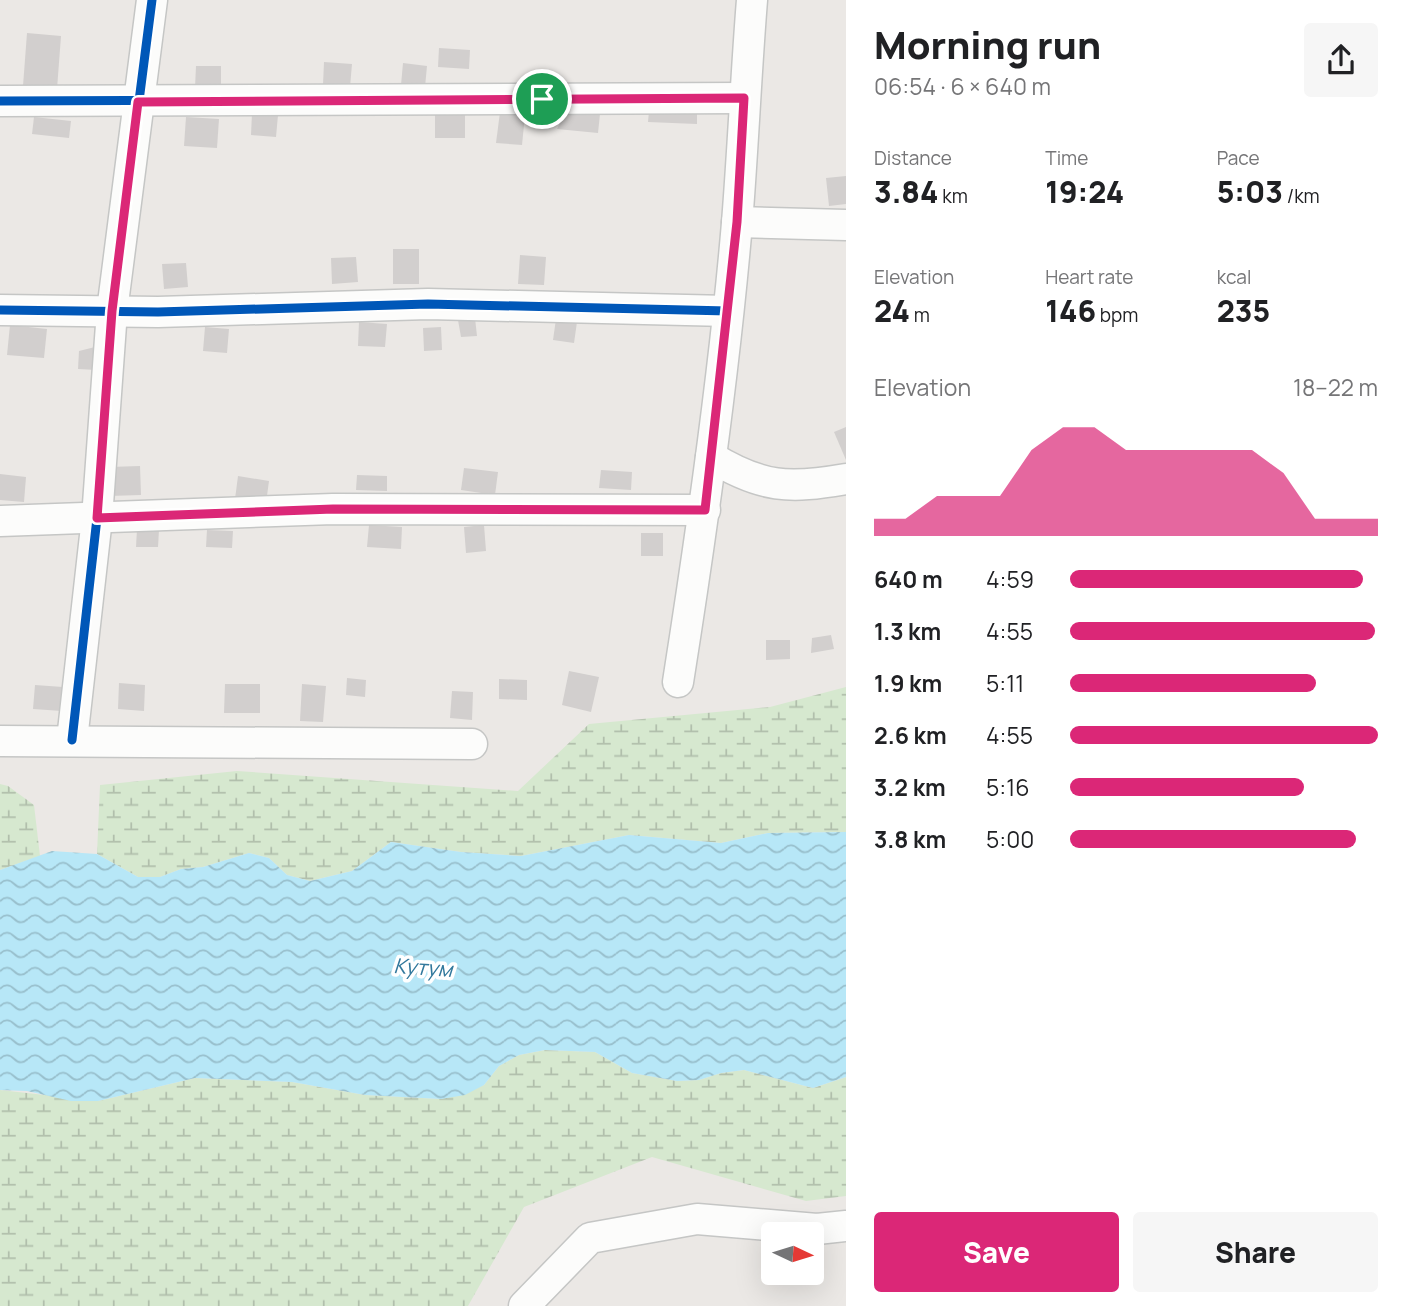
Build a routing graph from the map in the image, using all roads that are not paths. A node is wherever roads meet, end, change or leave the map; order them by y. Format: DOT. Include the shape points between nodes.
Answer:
graph roads {
  1 [pos="152,0"];
  2 [pos="752,0"];
  3 [pos="744,98"];
  4 [pos="0,101"];
  5 [pos="138,102"];
  6 [pos="737,222"];
  7 [pos="846,225"];
  8 [pos="0,310"];
  9 [pos="112,311"];
  10 [pos="728,311"];
  11 [pos="711,457"];
  12 [pos="846,479"];
  13 [pos="705,510"];
  14 [pos="97,518"];
  15 [pos="0,521"];
  16 [pos="678,682"];
  17 [pos="72,740"];
  18 [pos="0,741"];
  19 [pos="472,744"];
  20 [pos="846,1226"];
  21 [pos="524,1306"];
  1 -- 5 [label="street"];
  2 -- 3 [label="street"];
  3 -- 5 [label="street"];
  3 -- 6 [label="street"];
  4 -- 5 [label="street"];
  5 -- 9 [label="street"];
  6 -- 7 [label="street"];
  6 -- 10 [label="street"];
  8 -- 9 [label="street"];
  9 -- 10 [label="street" via="428,304"];
  9 -- 14 [label="street"];
  10 -- 11 [label="street"];
  11 -- 12 [label="street" via="739,474 771,484"];
  11 -- 13 [label="street"];
  13 -- 14 [label="street" via="333,509"];
  13 -- 16 [label="street"];
  14 -- 15 [label="street"];
  14 -- 17 [label="street"];
  17 -- 18 [label="street"];
  17 -- 19 [label="street"];
  20 -- 21 [label="street" via="817,1229 697,1219 590,1238"];
}
